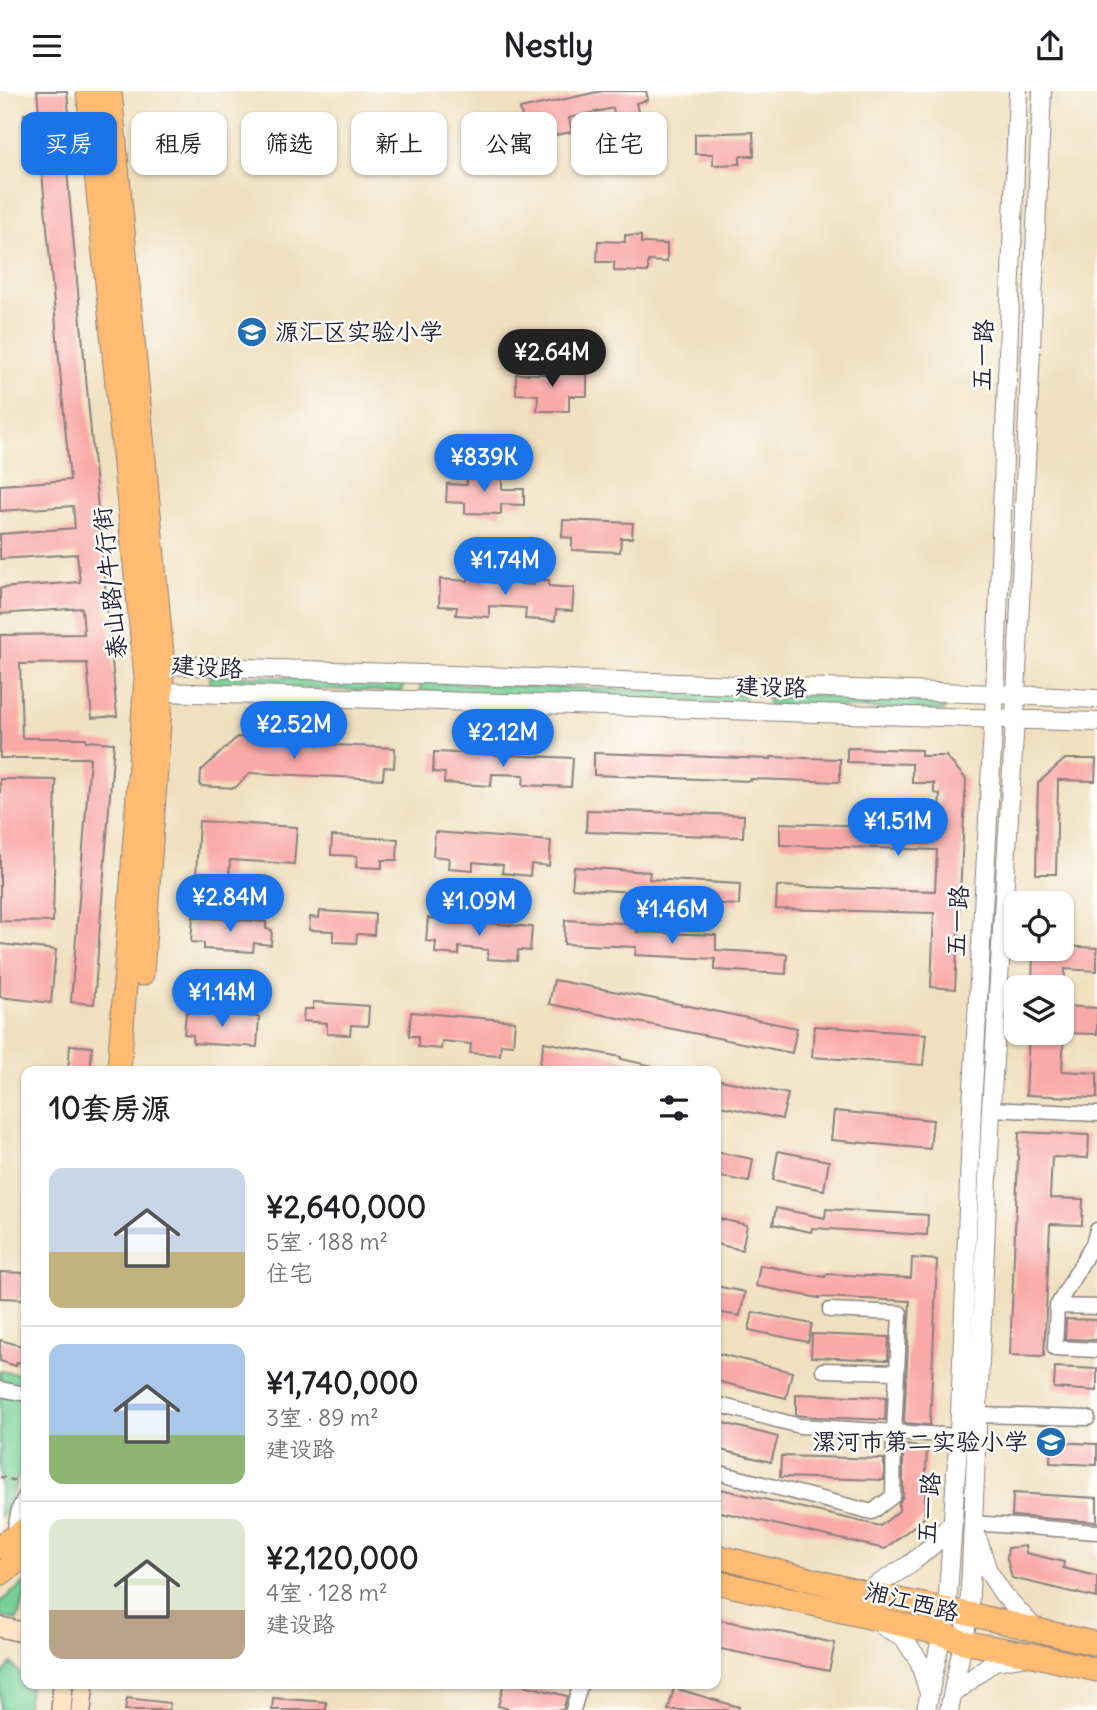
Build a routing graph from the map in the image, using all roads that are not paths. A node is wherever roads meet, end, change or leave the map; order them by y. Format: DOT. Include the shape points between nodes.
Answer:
graph roads {
  1 [pos="88,91"];
  2 [pos="110,91"];
  3 [pos="1018,91"];
  4 [pos="1041,91"];
  5 [pos="412,674"];
  6 [pos="157,678"];
  7 [pos="755,686"];
  8 [pos="995,694"];
  9 [pos="1016,695"];
  10 [pos="1097,699"];
  11 [pos="412,700"];
  12 [pos="755,711"];
  13 [pos="994,718"];
  14 [pos="1015,719"];
  15 [pos="1097,723"];
  16 [pos="119,1066"];
  17 [pos="135,1066"];
  18 [pos="972,1107"];
  19 [pos="991,1109"];
  20 [pos="1097,1114"];
  21 [pos="1096,1239"];
  22 [pos="1057,1305"];
  23 [pos="1097,1307"];
  24 [pos="830,1310"];
  25 [pos="1097,1350"];
  26 [pos="823,1370"];
  27 [pos="896,1372"];
  28 [pos="0,1389"];
  29 [pos="21,1393"];
  30 [pos="721,1405"];
  31 [pos="978,1415"];
  32 [pos="1088,1418"];
  33 [pos="894,1432"];
  34 [pos="958,1436"];
  35 [pos="721,1473"];
  36 [pos="21,1505"];
  37 [pos="954,1520"];
  38 [pos="972,1523"];
  39 [pos="1097,1532"];
  40 [pos="18,1538"];
  41 [pos="721,1557"];
  42 [pos="0,1574"];
  43 [pos="721,1583"];
  44 [pos="864,1593"];
  45 [pos="958,1612"];
  46 [pos="869,1618"];
  47 [pos="0,1627"];
  48 [pos="1036,1630"];
  49 [pos="21,1632"];
  50 [pos="952,1638"];
  51 [pos="1097,1644"];
  52 [pos="1032,1655"];
  53 [pos="1097,1669"];
  54 [pos="83,1689"];
  55 [pos="579,1689"];
  56 [pos="928,1702"];
  57 [pos="951,1702"];
  58 [pos="81,1710"];
  59 [pos="573,1710"];
  1 -- 6 [label="main road, 泰山路/牛行街"];
  2 -- 6 [label="main road, 泰山路/牛行街"];
  3 -- 8 [label="street, 五一路"];
  4 -- 9 [label="street, 五一路"];
  5 -- 6 [label="street, 建设路"];
  5 -- 7 [label="street, 建设路"];
  5 -- 11 [label="street"];
  6 -- 11 [label="street, 建设路"];
  6 -- 16 [label="main road, 泰山路/牛行街"];
  6 -- 17 [label="main road, 泰山路/牛行街"];
  7 -- 8 [label="street, 建设路"];
  7 -- 12 [label="street"];
  8 -- 9 [label="street, 建设路"];
  8 -- 13 [label="street, 五一路"];
  9 -- 10 [label="street, 建设路"];
  9 -- 14 [label="street, 五一路"];
  11 -- 12 [label="street, 建设路"];
  12 -- 13 [label="street, 建设路"];
  13 -- 14 [label="street, 建设路"];
  13 -- 18 [label="street, 五一路"];
  14 -- 15 [label="street, 建设路"];
  14 -- 19 [label="street, 五一路"];
  18 -- 19 [label="street"];
  18 -- 34 [label="street, 五一路"];
  19 -- 20 [label="street"];
  19 -- 31 [label="street, 五一路"];
  21 -- 22 [label="street"];
  22 -- 23 [label="street"];
  22 -- 25 [label="street" via="1055,1348"];
  24 -- 27 [label="street" via="900,1313"];
  26 -- 27 [label="street"];
  27 -- 33 [label="street"];
  28 -- 29 [label="street"];
  30 -- 33 [label="street" via="800,1426"];
  31 -- 32 [label="street"];
  31 -- 38 [label="street, 五一路"];
  33 -- 34 [label="street"];
  33 -- 35 [label="street" via="893,1496 872,1512"];
  34 -- 37 [label="street, 五一路"];
  36 -- 40 [label="street"];
  37 -- 44 [label="street" via="909,1565"];
  37 -- 45 [label="street, 五一路"];
  38 -- 39 [label="street"];
  38 -- 45 [label="street, 五一路"];
  38 -- 48 [label="street" via="988,1571"];
  40 -- 42 [label="main road"];
  41 -- 44 [label="main road, 湘江西路"];
  43 -- 46 [label="main road, 湘江西路"];
  44 -- 45 [label="main road, 湘江西路"];
  45 -- 48 [label="main road, 湘江西路"];
  45 -- 50 [label="street, 五一路"];
  46 -- 50 [label="main road, 湘江西路"];
  46 -- 56 [label="street" via="903,1637 919,1661"];
  47 -- 49 [label="main road"];
  48 -- 51 [label="main road, 湘江西路"];
  50 -- 52 [label="main road, 湘江西路"];
  50 -- 56 [label="street, 五一路"];
  50 -- 57 [label="street, 五一路"];
  52 -- 53 [label="main road, 湘江西路"];
  52 -- 57 [label="street" via="994,1661"];
  54 -- 58 [label="main road"];
  55 -- 59 [label="street"];
}
